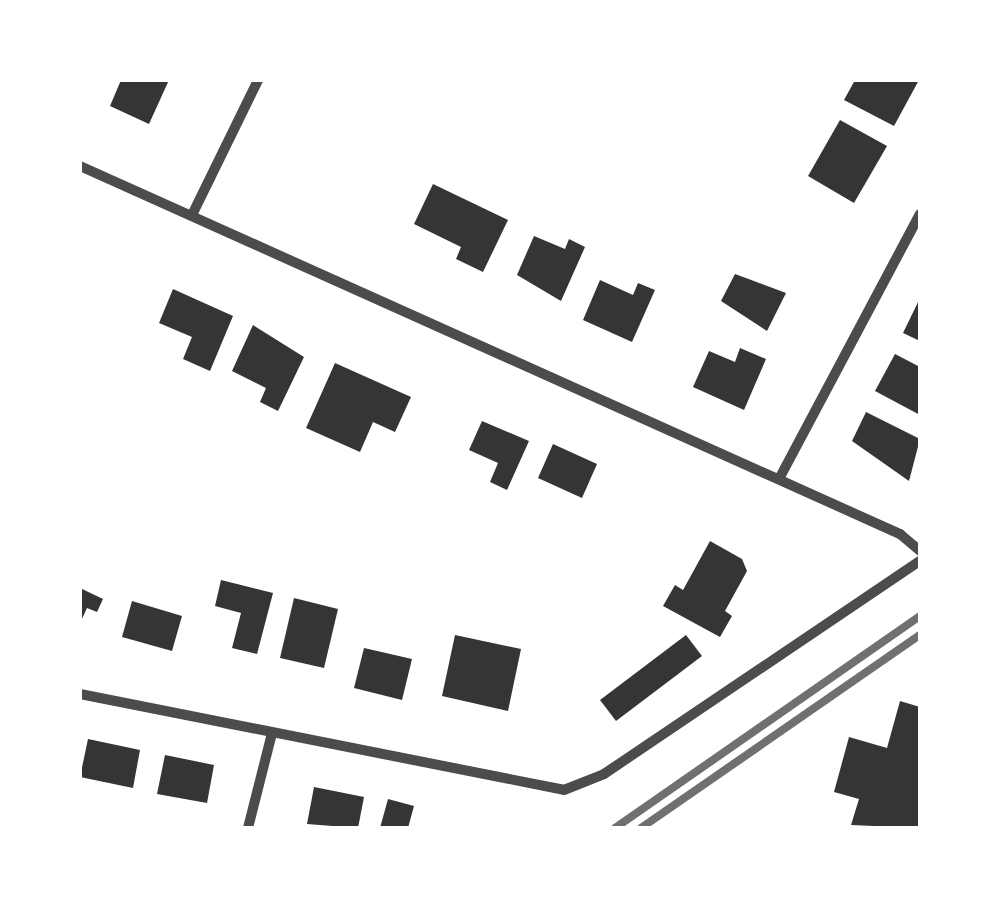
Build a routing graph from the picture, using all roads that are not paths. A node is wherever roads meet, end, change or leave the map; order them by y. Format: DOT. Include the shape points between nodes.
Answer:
graph roads {
  1 [pos="258,80"];
  2 [pos="80,166"];
  3 [pos="192,214"];
  4 [pos="920,214"];
  5 [pos="779,478"];
  6 [pos="920,550"];
  7 [pos="920,561"];
  8 [pos="80,694"];
  9 [pos="272,733"];
  10 [pos="248,828"];
  1 -- 3 [label="street"];
  2 -- 3 [label="street"];
  3 -- 5 [label="street"];
  4 -- 5 [label="street"];
  5 -- 6 [label="street" via="900,534"];
  7 -- 9 [label="street" via="604,774 564,790"];
  8 -- 9 [label="street"];
  9 -- 10 [label="street"];
}
